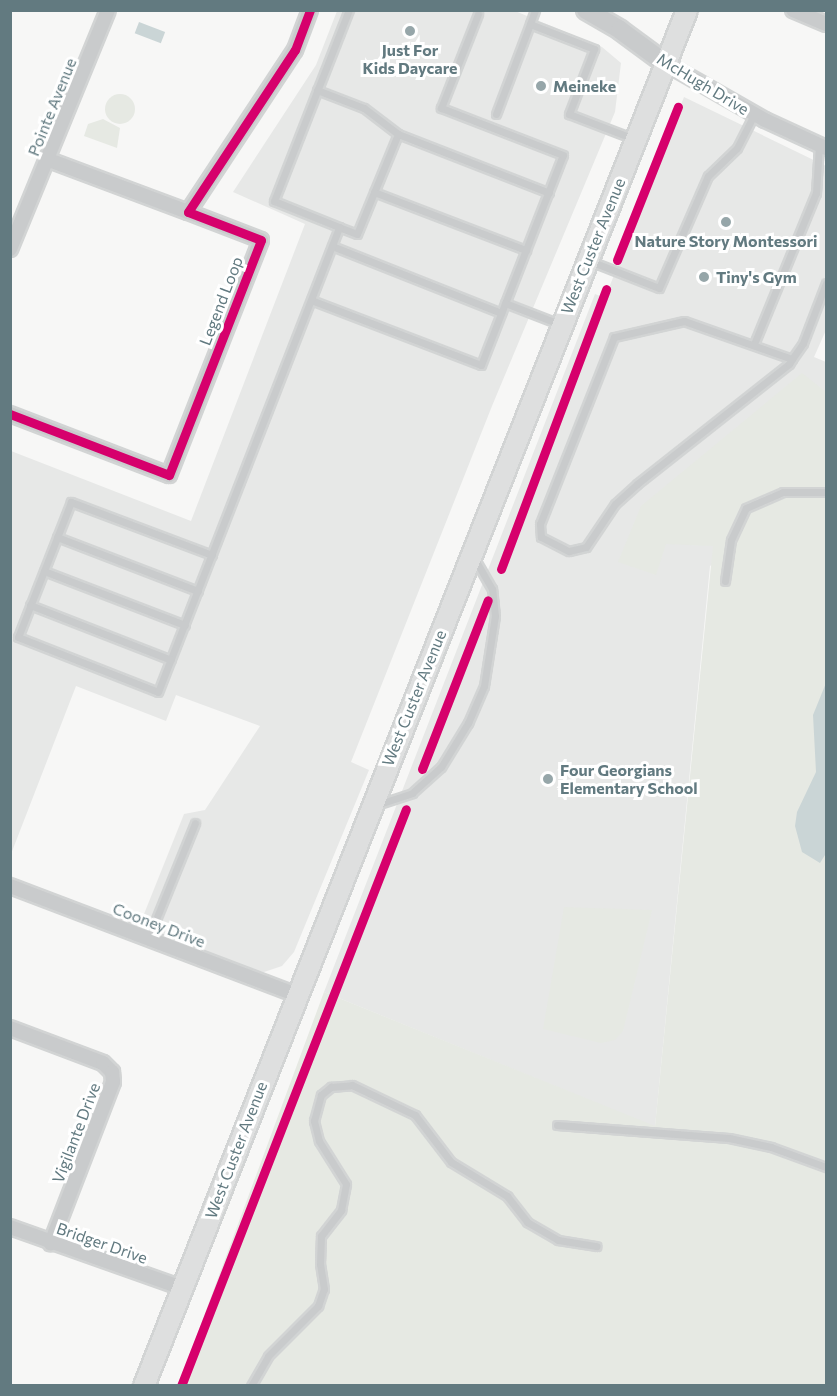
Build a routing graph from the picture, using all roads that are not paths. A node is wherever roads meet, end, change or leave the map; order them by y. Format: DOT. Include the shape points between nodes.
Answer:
graph roads {
  1 [pos="108,10"];
  2 [pos="310,10"];
  3 [pos="349,10"];
  4 [pos="536,10"];
  5 [pos="585,10"];
  6 [pos="687,10"];
  7 [pos="793,10"];
  8 [pos="478,14"];
  9 [pos="819,18"];
  10 [pos="530,24"];
  11 [pos="665,63"];
  12 [pos="318,90"];
  13 [pos="496,114"];
  14 [pos="754,114"];
  15 [pos="398,134"];
  16 [pos="635,140"];
  17 [pos="823,147"];
  18 [pos="49,160"];
  19 [pos="374,192"];
  20 [pos="549,193"];
  21 [pos="188,212"];
  22 [pos="339,228"];
  23 [pos="332,246"];
  24 [pos="10,249"];
  25 [pos="526,250"];
  26 [pos="587,260"];
  27 [pos="826,284"];
  28 [pos="311,300"];
  29 [pos="505,303"];
  30 [pos="501,313"];
  31 [pos="562,325"];
  32 [pos="754,344"];
  33 [pos="792,359"];
  34 [pos="10,414"];
  35 [pos="826,492"];
  36 [pos="57,537"];
  37 [pos="471,554"];
  38 [pos="212,555"];
  39 [pos="44,571"];
  40 [pos="725,581"];
  41 [pos="198,591"];
  42 [pos="30,605"];
  43 [pos="184,625"];
  44 [pos="171,660"];
  45 [pos="371,807"];
  46 [pos="195,823"];
  47 [pos="10,886"];
  48 [pos="148,939"];
  49 [pos="297,995"];
  50 [pos="10,1028"];
  51 [pos="557,1125"];
  52 [pos="826,1167"];
  53 [pos="10,1227"];
  54 [pos="51,1243"];
  55 [pos="597,1246"];
  56 [pos="182,1288"];
  57 [pos="144,1386"];
  58 [pos="251,1386"];
  1 -- 18 [label="street, Pointe Avenue"];
  2 -- 21 [label="street" via="295,50"];
  3 -- 12 [label="lane"];
  4 -- 10 [label="lane"];
  5 -- 11 [label="street, McHugh Drive"];
  6 -- 11 [label="main road, West Custer Avenue"];
  7 -- 9 [label="street"];
  8 -- 20 [label="lane" via="441,108 563,155"];
  10 -- 13 [label="lane"];
  10 -- 16 [label="lane" via="594,49 570,114"];
  11 -- 14 [label="street, McHugh Drive"];
  11 -- 16 [label="main road, West Custer Avenue"];
  12 -- 15 [label="lane" via="364,108"];
  12 -- 22 [label="lane" via="274,201"];
  14 -- 17 [label="street, McHugh Drive"];
  14 -- 26 [label="lane" via="737,148 708,176 659,288"];
  15 -- 19 [label="lane"];
  15 -- 20 [label="lane"];
  16 -- 26 [label="main road, West Custer Avenue"];
  17 -- 32 [label="lane" via="816,193"];
  18 -- 21 [label="street"];
  18 -- 24 [label="street, Pointe Avenue"];
  19 -- 22 [label="lane" via="357,234"];
  19 -- 25 [label="lane"];
  20 -- 25 [label="lane"];
  21 -- 34 [label="street, Legend Loop" via="261,240 169,475"];
  22 -- 23 [label="lane"];
  23 -- 28 [label="lane"];
  23 -- 30 [label="lane"];
  25 -- 29 [label="lane"];
  26 -- 31 [label="main road, West Custer Avenue"];
  27 -- 33 [label="lane" via="803,343"];
  28 -- 30 [label="lane" via="481,365"];
  28 -- 38 [label="lane"];
  29 -- 30 [label="lane"];
  29 -- 31 [label="lane"];
  31 -- 37 [label="main road, West Custer Avenue"];
  32 -- 33 [label="lane"];
  32 -- 33 [label="lane" via="684,321 614,337 540,524 544,541 568,551 586,547 615,504 636,484"];
  35 -- 40 [label="lane" via="783,492 746,508 731,540"];
  36 -- 38 [label="lane" via="71,502"];
  36 -- 39 [label="lane"];
  36 -- 41 [label="lane"];
  37 -- 45 [label="main road, West Custer Avenue"];
  37 -- 45 [label="lane" via="492,589 492,648 484,686 468,723 441,767 412,793"];
  38 -- 41 [label="lane"];
  39 -- 42 [label="lane"];
  39 -- 43 [label="lane"];
  41 -- 43 [label="lane"];
  42 -- 44 [label="lane"];
  42 -- 44 [label="lane" via="18,637 158,692"];
  43 -- 44 [label="lane"];
  45 -- 49 [label="main road, West Custer Avenue"];
  46 -- 48 [label="lane"];
  47 -- 48 [label="street, Cooney Drive"];
  48 -- 49 [label="street, Cooney Drive"];
  49 -- 56 [label="main road, West Custer Avenue"];
  50 -- 54 [label="street, Vigilante Drive" via="103,1063 112,1072 113,1082"];
  51 -- 52 [label="lane" via="729,1138 771,1147"];
  53 -- 54 [label="street, Bridger Drive"];
  54 -- 56 [label="street, Bridger Drive"];
  55 -- 58 [label="lane" via="558,1240 527,1222 507,1196 451,1162 415,1115 352,1084 331,1087 321,1095 314,1121 318,1141 346,1184 340,1210 321,1236 319,1257 324,1288 318,1306 268,1356"];
  56 -- 57 [label="main road, West Custer Avenue"];
}
